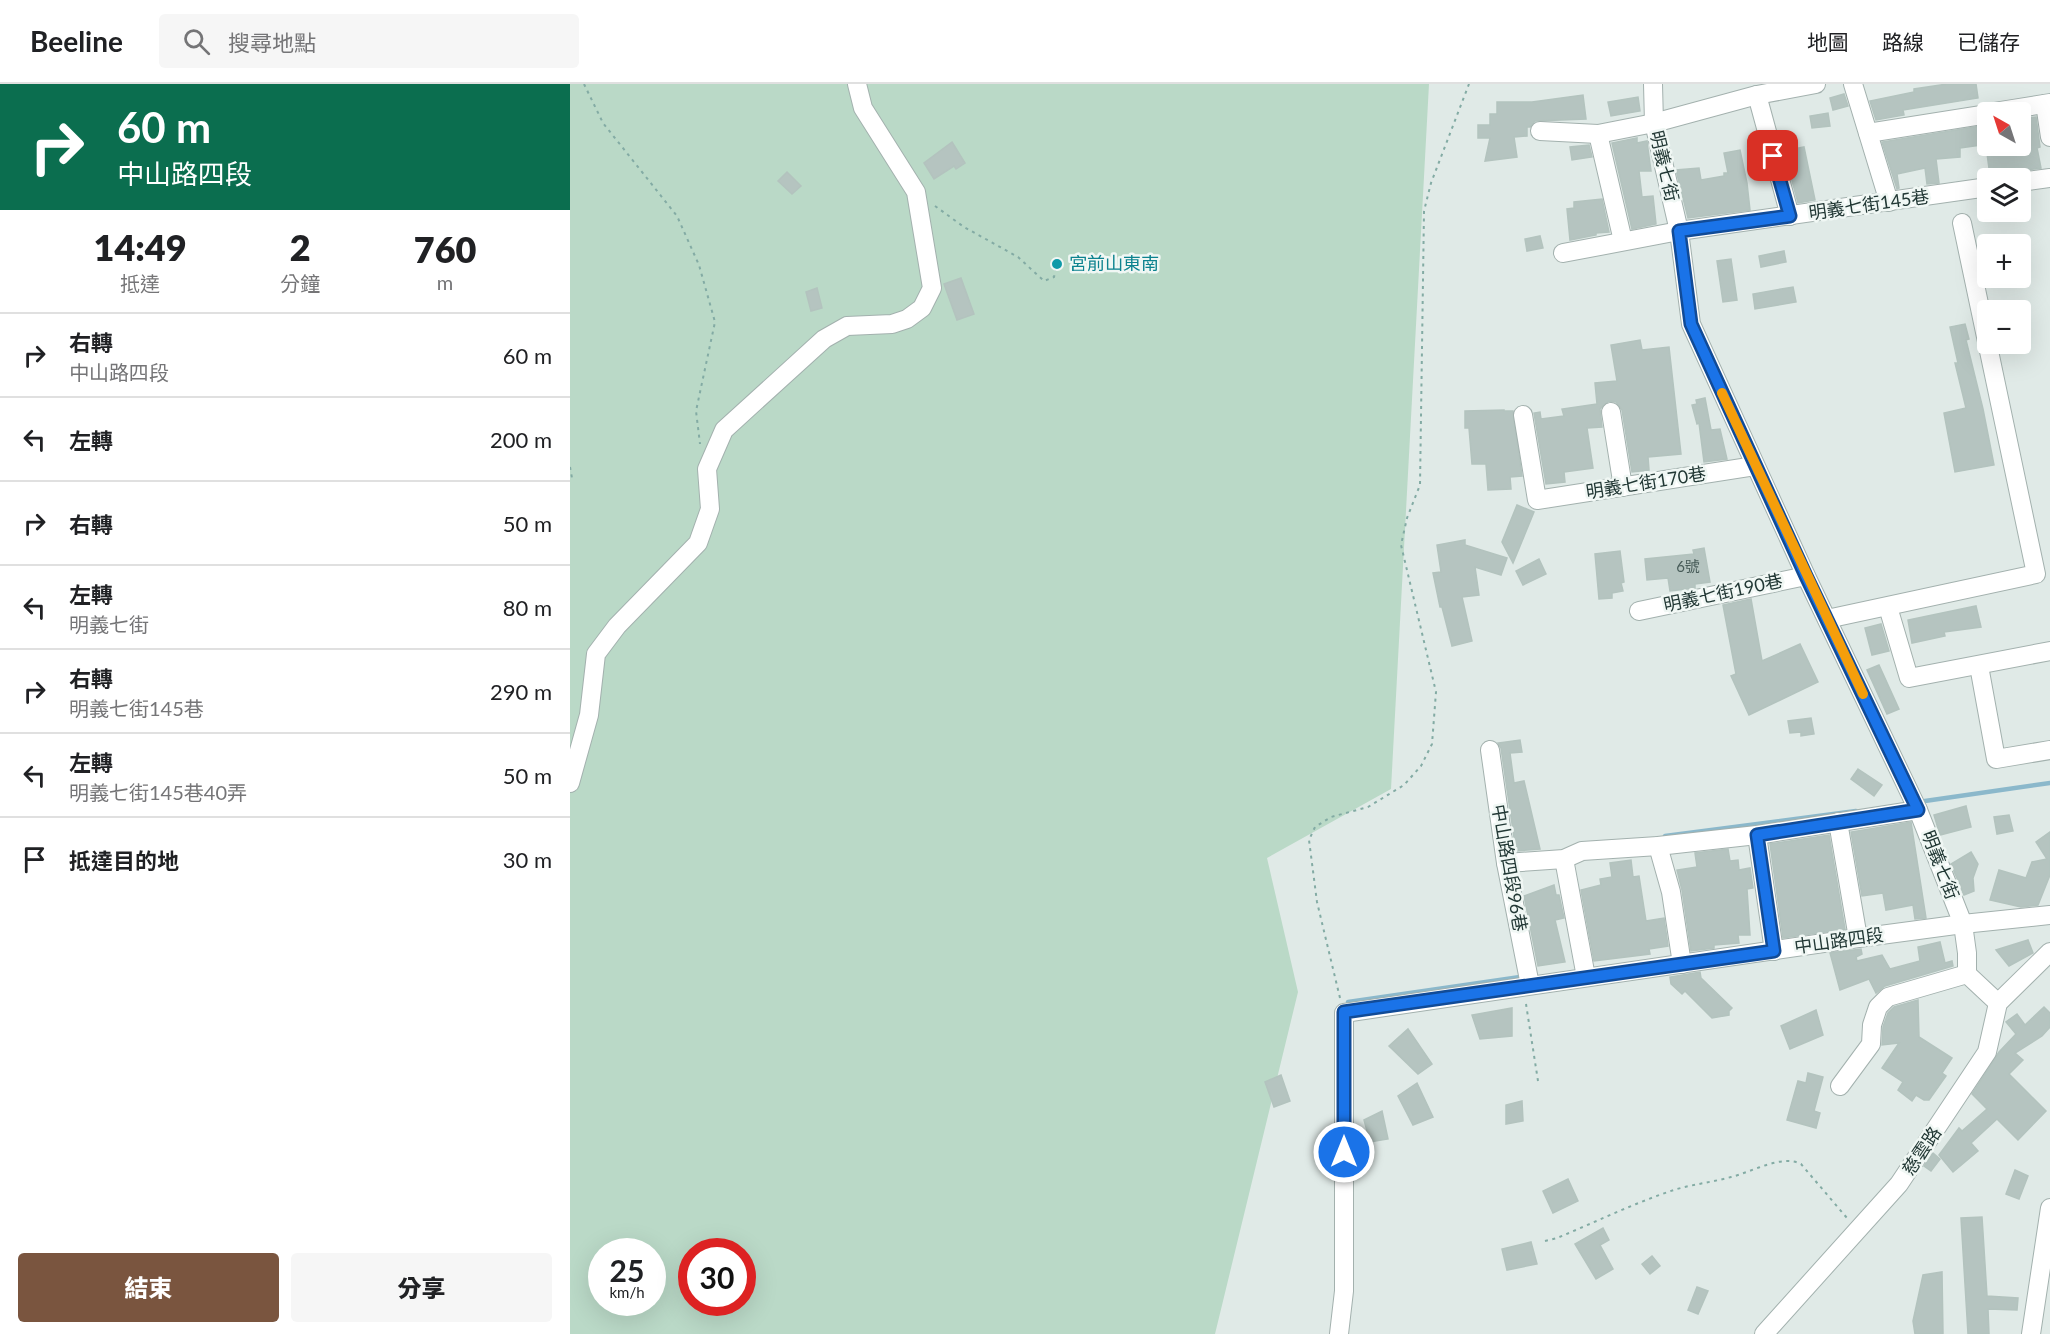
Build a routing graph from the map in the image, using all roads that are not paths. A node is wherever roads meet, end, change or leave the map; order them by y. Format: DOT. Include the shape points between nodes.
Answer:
graph roads {
  1 [pos="857,84"];
  2 [pos="1653,84"];
  3 [pos="1816,84"];
  4 [pos="1853,84"];
  5 [pos="1757,95"];
  6 [pos="2048,104"];
  7 [pos="2031,107"];
  8 [pos="1977,116"];
  9 [pos="1654,123"];
  10 [pos="1540,131"];
  11 [pos="1598,134"];
  12 [pos="1868,134"];
  13 [pos="2050,137"];
  14 [pos="2050,178"];
  15 [pos="2031,181"];
  16 [pos="1977,189"];
  17 [pos="1888,202"];
  18 [pos="1790,216"];
  19 [pos="1962,224"];
  20 [pos="1679,231"];
  21 [pos="1623,241"];
  22 [pos="1563,253"];
  23 [pos="1611,412"];
  24 [pos="1523,416"];
  25 [pos="1755,466"];
  26 [pos="1623,487"];
  27 [pos="2043,574"];
  28 [pos="1806,576"];
  29 [pos="1888,607"];
  30 [pos="1639,611"];
  31 [pos="1827,619"];
  32 [pos="2050,651"];
  33 [pos="1979,666"];
  34 [pos="1490,750"];
  35 [pos="2050,750"];
  36 [pos="570,783"];
  37 [pos="1916,805"];
  38 [pos="1838,822"];
  39 [pos="1757,835"];
  40 [pos="1658,846"];
  41 [pos="1564,859"];
  42 [pos="1506,863"];
  43 [pos="2050,915"];
  44 [pos="1962,924"];
  45 [pos="1858,938"];
  46 [pos="1774,951"];
  47 [pos="2050,952"];
  48 [pos="1682,964"];
  49 [pos="1967,974"];
  50 [pos="1586,978"];
  51 [pos="1527,986"];
  52 [pos="1998,1003"];
  53 [pos="1840,1086"];
  54 [pos="2050,1208"];
  55 [pos="1340,1334"];
  56 [pos="1764,1334"];
  57 [pos="2031,1334"];
  1 -- 36 [label="street" via="863,108 916,192 932,288 922,308 907,319 892,324 847,326 824,339 724,430 707,469 710,509 698,543 617,626 596,654 589,714"];
  2 -- 9 [label="street, 明義七街"];
  3 -- 5 [label="street"];
  4 -- 12 [label="street"];
  5 -- 9 [label="street"];
  5 -- 18 [label="street"];
  6 -- 7 [label="street"];
  6 -- 13 [label="street"];
  8 -- 12 [label="street"];
  9 -- 11 [label="street"];
  9 -- 20 [label="street, 明義七街"];
  10 -- 11 [label="street"];
  11 -- 21 [label="street"];
  12 -- 17 [label="street"];
  14 -- 15 [label="street"];
  16 -- 17 [label="street, 明義七街145巷"];
  17 -- 18 [label="street, 明義七街145巷"];
  18 -- 20 [label="street, 明義七街145巷"];
  19 -- 27 [label="street"];
  20 -- 21 [label="street, 明義七街145巷"];
  20 -- 25 [label="street, 明義七街" via="1691,324"];
  21 -- 22 [label="street, 明義七街145巷"];
  23 -- 26 [label="street"];
  24 -- 26 [label="street, 明義七街170巷" via="1537,500"];
  25 -- 26 [label="street, 明義七街170巷"];
  25 -- 28 [label="street, 明義七街"];
  27 -- 29 [label="street"];
  28 -- 30 [label="street, 明義七街190巷"];
  28 -- 31 [label="street, 明義七街"];
  29 -- 31 [label="street"];
  29 -- 33 [label="street" via="1909,678"];
  31 -- 37 [label="street, 明義七街"];
  32 -- 33 [label="street"];
  33 -- 35 [label="street" via="1996,759"];
  34 -- 42 [label="street, 中山路四段96巷"];
  37 -- 38 [label="street"];
  37 -- 44 [label="street, 明義七街"];
  38 -- 39 [label="street"];
  38 -- 45 [label="street"];
  39 -- 40 [label="street"];
  39 -- 46 [label="street"];
  40 -- 41 [label="street" via="1582,851"];
  40 -- 48 [label="street" via="1671,892"];
  41 -- 42 [label="street"];
  41 -- 50 [label="street"];
  42 -- 51 [label="street, 中山路四段96巷"];
  43 -- 44 [label="street, 中山路四段"];
  44 -- 45 [label="street, 中山路四段"];
  44 -- 49 [label="street, 明義七街"];
  45 -- 46 [label="street, 中山路四段"];
  46 -- 48 [label="street, 中山路四段"];
  47 -- 52 [label="street"];
  48 -- 50 [label="street, 中山路四段"];
  49 -- 52 [label="street"];
  49 -- 53 [label="street" via="1888,998 1878,1007 1871,1044"];
  50 -- 51 [label="street, 中山路四段"];
  51 -- 55 [label="street, 中山路四段" via="1344,1012 1344,1291"];
  52 -- 56 [label="street, 慈雲路" via="1987,1052 1899,1184"];
  54 -- 57 [label="street"];
}
